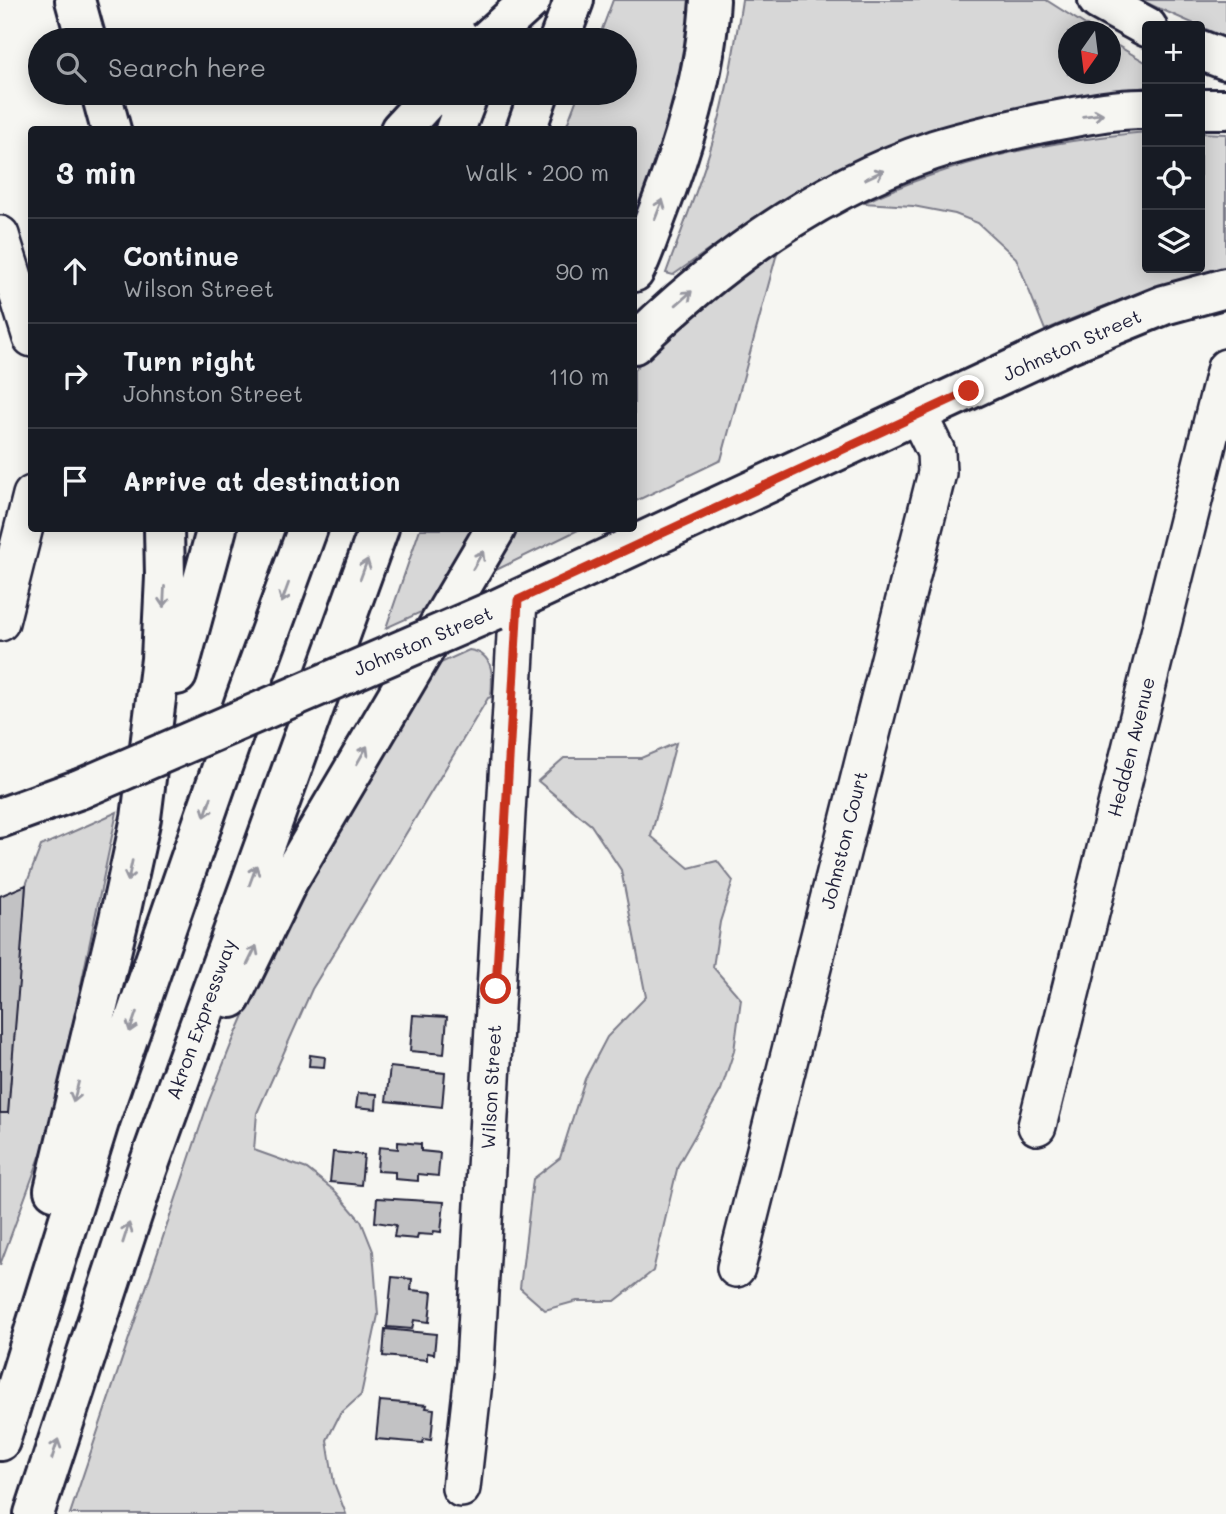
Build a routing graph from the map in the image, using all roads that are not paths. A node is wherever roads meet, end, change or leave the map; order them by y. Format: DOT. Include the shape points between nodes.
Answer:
graph roads {
  1 [pos="75,0"];
  2 [pos="503,0"];
  3 [pos="531,0"];
  4 [pos="574,0"];
  5 [pos="710,0"];
  6 [pos="1098,0"];
  7 [pos="1142,24"];
  8 [pos="83,28"];
  9 [pos="492,28"];
  10 [pos="500,28"];
  11 [pos="564,28"];
  12 [pos="1205,52"];
  13 [pos="1226,60"];
  14 [pos="104,105"];
  15 [pos="423,105"];
  16 [pos="464,105"];
  17 [pos="535,105"];
  18 [pos="1205,109"];
  19 [pos="1226,109"];
  20 [pos="1142,110"];
  21 [pos="110,126"];
  22 [pos="404,126"];
  23 [pos="457,126"];
  24 [pos="527,126"];
  25 [pos="0,235"];
  26 [pos="637,264"];
  27 [pos="1226,288"];
  28 [pos="28,325"];
  29 [pos="637,341"];
  30 [pos="1226,368"];
  31 [pos="918,415"];
  32 [pos="28,511"];
  33 [pos="164,532"];
  34 [pos="215,532"];
  35 [pos="307,532"];
  36 [pos="378,532"];
  37 [pos="494,532"];
  38 [pos="506,605"];
  39 [pos="0,622"];
  40 [pos="0,818"];
  41 [pos="141,818"];
  42 [pos="1037,1126"];
  43 [pos="147,1170"];
  44 [pos="736,1268"];
  45 [pos="0,1431"];
  46 [pos="0,1441"];
  47 [pos="461,1488"];
  48 [pos="34,1514"];
  1 -- 8 [label="main road"];
  2 -- 9 [label="main road"];
  3 -- 10 [label="main road, bridge"];
  4 -- 11 [label="main road"];
  26 -- 5 [label="main road, one-way" via="687,125 701,72"];
  6 -- 7 [label="main road"];
  12 -- 13 [label="main road"];
  14 -- 21 [label="main road"];
  15 -- 22 [label="main road"];
  16 -- 23 [label="main road"];
  17 -- 24 [label="main road"];
  18 -- 19 [label="main road"];
  29 -- 20 [label="main road, one-way" via="751,244 876,173 934,150 1001,132"];
  25 -- 28 [label="street"];
  27 -- 31 [label="main road, Johnston Street" via="1164,305 1065,345"];
  30 -- 42 [label="street, Hedden Avenue"];
  31 -- 38 [label="main road, Johnston Street"];
  31 -- 44 [label="street, Johnston Court" via="936,452 937,473"];
  32 -- 39 [label="street"];
  33 -- 41 [label="main road, one-way" via="161,659"];
  34 -- 41 [label="main road"];
  35 -- 46 [label="main road, one-way" via="100,1119"];
  43 -- 36 [label="main road, Akron Expressway, one-way"];
  43 -- 37 [label="main road, one-way" via="288,881"];
  38 -- 40 [label="main road, Johnston Street, bridge" via="80,789"];
  38 -- 47 [label="street, Wilson Street" via="475,1364"];
  41 -- 45 [label="main road, one-way"];
  48 -- 43 [label="main road, Akron Expressway, one-way"];
}
